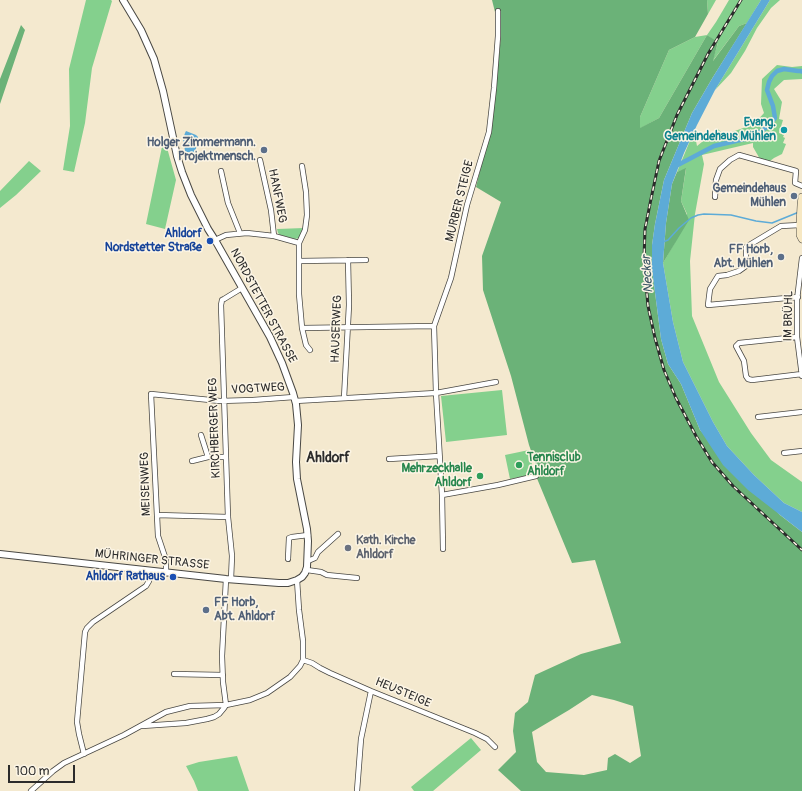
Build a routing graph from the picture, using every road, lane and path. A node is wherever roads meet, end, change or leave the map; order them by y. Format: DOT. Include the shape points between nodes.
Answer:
graph roads {
  1 [pos="123,0"];
  2 [pos="498,11"];
  3 [pos="260,160"];
  4 [pos="302,166"];
  5 [pos="221,171"];
  6 [pos="802,186"];
  7 [pos="715,197"];
  8 [pos="802,197"];
  9 [pos="800,225"];
  10 [pos="240,233"];
  11 [pos="274,236"];
  12 [pos="802,239"];
  13 [pos="215,240"];
  14 [pos="299,243"];
  15 [pos="802,258"];
  16 [pos="348,260"];
  17 [pos="366,260"];
  18 [pos="299,261"];
  19 [pos="242,288"];
  20 [pos="798,297"];
  21 [pos="434,326"];
  22 [pos="302,328"];
  23 [pos="348,328"];
  24 [pos="797,337"];
  25 [pos="310,350"];
  26 [pos="802,375"];
  27 [pos="496,382"];
  28 [pos="436,393"];
  29 [pos="152,394"];
  30 [pos="344,398"];
  31 [pos="294,399"];
  32 [pos="224,401"];
  33 [pos="802,412"];
  34 [pos="758,417"];
  35 [pos="201,435"];
  36 [pos="802,451"];
  37 [pos="784,453"];
  38 [pos="439,456"];
  39 [pos="208,457"];
  40 [pos="226,457"];
  41 [pos="389,459"];
  42 [pos="192,461"];
  43 [pos="536,476"];
  44 [pos="442,495"];
  45 [pos="157,515"];
  46 [pos="228,517"];
  47 [pos="338,534"];
  48 [pos="308,535"];
  49 [pos="443,549"];
  50 [pos="2,554"];
  51 [pos="288,559"];
  52 [pos="308,561"];
  53 [pos="307,570"];
  54 [pos="151,571"];
  55 [pos="166,572"];
  56 [pos="357,578"];
  57 [pos="228,579"];
  58 [pos="297,580"];
  59 [pos="303,660"];
  60 [pos="174,674"];
  61 [pos="223,675"];
  62 [pos="371,691"];
  63 [pos="226,705"];
  64 [pos="141,726"];
  65 [pos="496,747"];
  66 [pos="84,754"];
  67 [pos="31,791"];
  68 [pos="357,791"];
  1 -- 13 [label="street, NORDSTETTER STRASSE" via="154,59 174,147 187,188"];
  2 -- 21 [label="street, MURBER STEIGE" via="495,82 489,132 467,205 451,278"];
  3 -- 11 [label="street, HANFWEG" via="270,203"];
  4 -- 14 [label="street" via="307,215 305,230"];
  5 -- 10 [label="street" via="229,206"];
  6 -- 7 [label="street" via="795,183 796,171 740,155 720,169 716,180"];
  8 -- 9 [label="main road"];
  9 -- 12 [label="main road"];
  9 -- 20 [label="street" via="781,226 746,247 746,266 739,271 718,276 710,289 708,305"];
  10 -- 11 [label="street"];
  10 -- 13 [label="street"];
  11 -- 14 [label="street"];
  13 -- 19 [label="street, NORDSTETTER STRASSE"];
  14 -- 18 [label="street"];
  15 -- 20 [label="street, IM BRÜHL"];
  16 -- 17 [label="street"];
  16 -- 18 [label="street"];
  16 -- 23 [label="street, HAUSERWEG"];
  18 -- 22 [label="street"];
  19 -- 31 [label="street, NORDSTETTER STRASSE" via="285,369"];
  19 -- 32 [label="street, KIRCHBERGER WEG" via="221,302"];
  20 -- 24 [label="street, IM BRÜHL"];
  21 -- 23 [label="street"];
  21 -- 28 [label="street, MURBER STEIGE"];
  22 -- 23 [label="street"];
  22 -- 25 [label="street" via="306,345"];
  23 -- 30 [label="street, HAUSERWEG"];
  24 -- 26 [label="street, IM BRÜHL"];
  24 -- 26 [label="street" via="739,343 736,346 744,362 748,379"];
  27 -- 28 [label="street"];
  28 -- 30 [label="street"];
  28 -- 38 [label="street, MURBER STEIGE"];
  29 -- 32 [label="street, VOGTWEG"];
  29 -- 45 [label="street, MEISENWEG"];
  30 -- 31 [label="street"];
  31 -- 32 [label="street, VOGTWEG"];
  31 -- 48 [label="street, NORDSTETTER STRASSE" via="298,424 298,489"];
  32 -- 40 [label="street, KIRCHBERGER WEG"];
  33 -- 34 [label="street"];
  35 -- 39 [label="street"];
  36 -- 37 [label="street"];
  38 -- 41 [label="street"];
  38 -- 44 [label="street, MURBER STEIGE"];
  39 -- 40 [label="street"];
  39 -- 42 [label="street"];
  40 -- 46 [label="street, KIRCHBERGER WEG"];
  43 -- 44 [label="street"];
  44 -- 49 [label="street, MURBER STEIGE"];
  45 -- 46 [label="street"];
  45 -- 55 [label="street, MEISENWEG" via="158,540 166,560"];
  46 -- 57 [label="street, KIRCHBERGER WEG" via="232,556"];
  47 -- 52 [label="street" via="318,552 316,558"];
  48 -- 51 [label="street" via="289,538"];
  48 -- 52 [label="street, NORDSTETTER STRASSE"];
  50 -- 54 [label="street, MÜHRINGER STRASSE"];
  52 -- 53 [label="street, NORDSTETTER STRASSE"];
  53 -- 56 [label="street"];
  53 -- 58 [label="street"];
  54 -- 55 [label="street, MÜHRINGER STRASSE"];
  54 -- 66 [label="street" via="146,586 98,618 85,632 77,719"];
  55 -- 57 [label="street, MÜHRINGER STRASSE"];
  57 -- 58 [label="street, MÜHRINGER STRASSE" via="285,583"];
  57 -- 61 [label="street, KIRCHBERGER WEG"];
  58 -- 59 [label="street"];
  59 -- 62 [label="street, HEUSTEIGE"];
  59 -- 63 [label="street" via="298,670 267,693"];
  60 -- 61 [label="street"];
  61 -- 63 [label="street, KIRCHBERGER WEG"];
  62 -- 65 [label="street, HEUSTEIGE" via="475,733 488,739"];
  62 -- 68 [label="street" via="361,739"];
  63 -- 64 [label="street" via="174,709"];
  63 -- 64 [label="street" via="214,717 186,723"];
  64 -- 66 [label="street"];
  66 -- 67 [label="street" via="58,767"];
}
